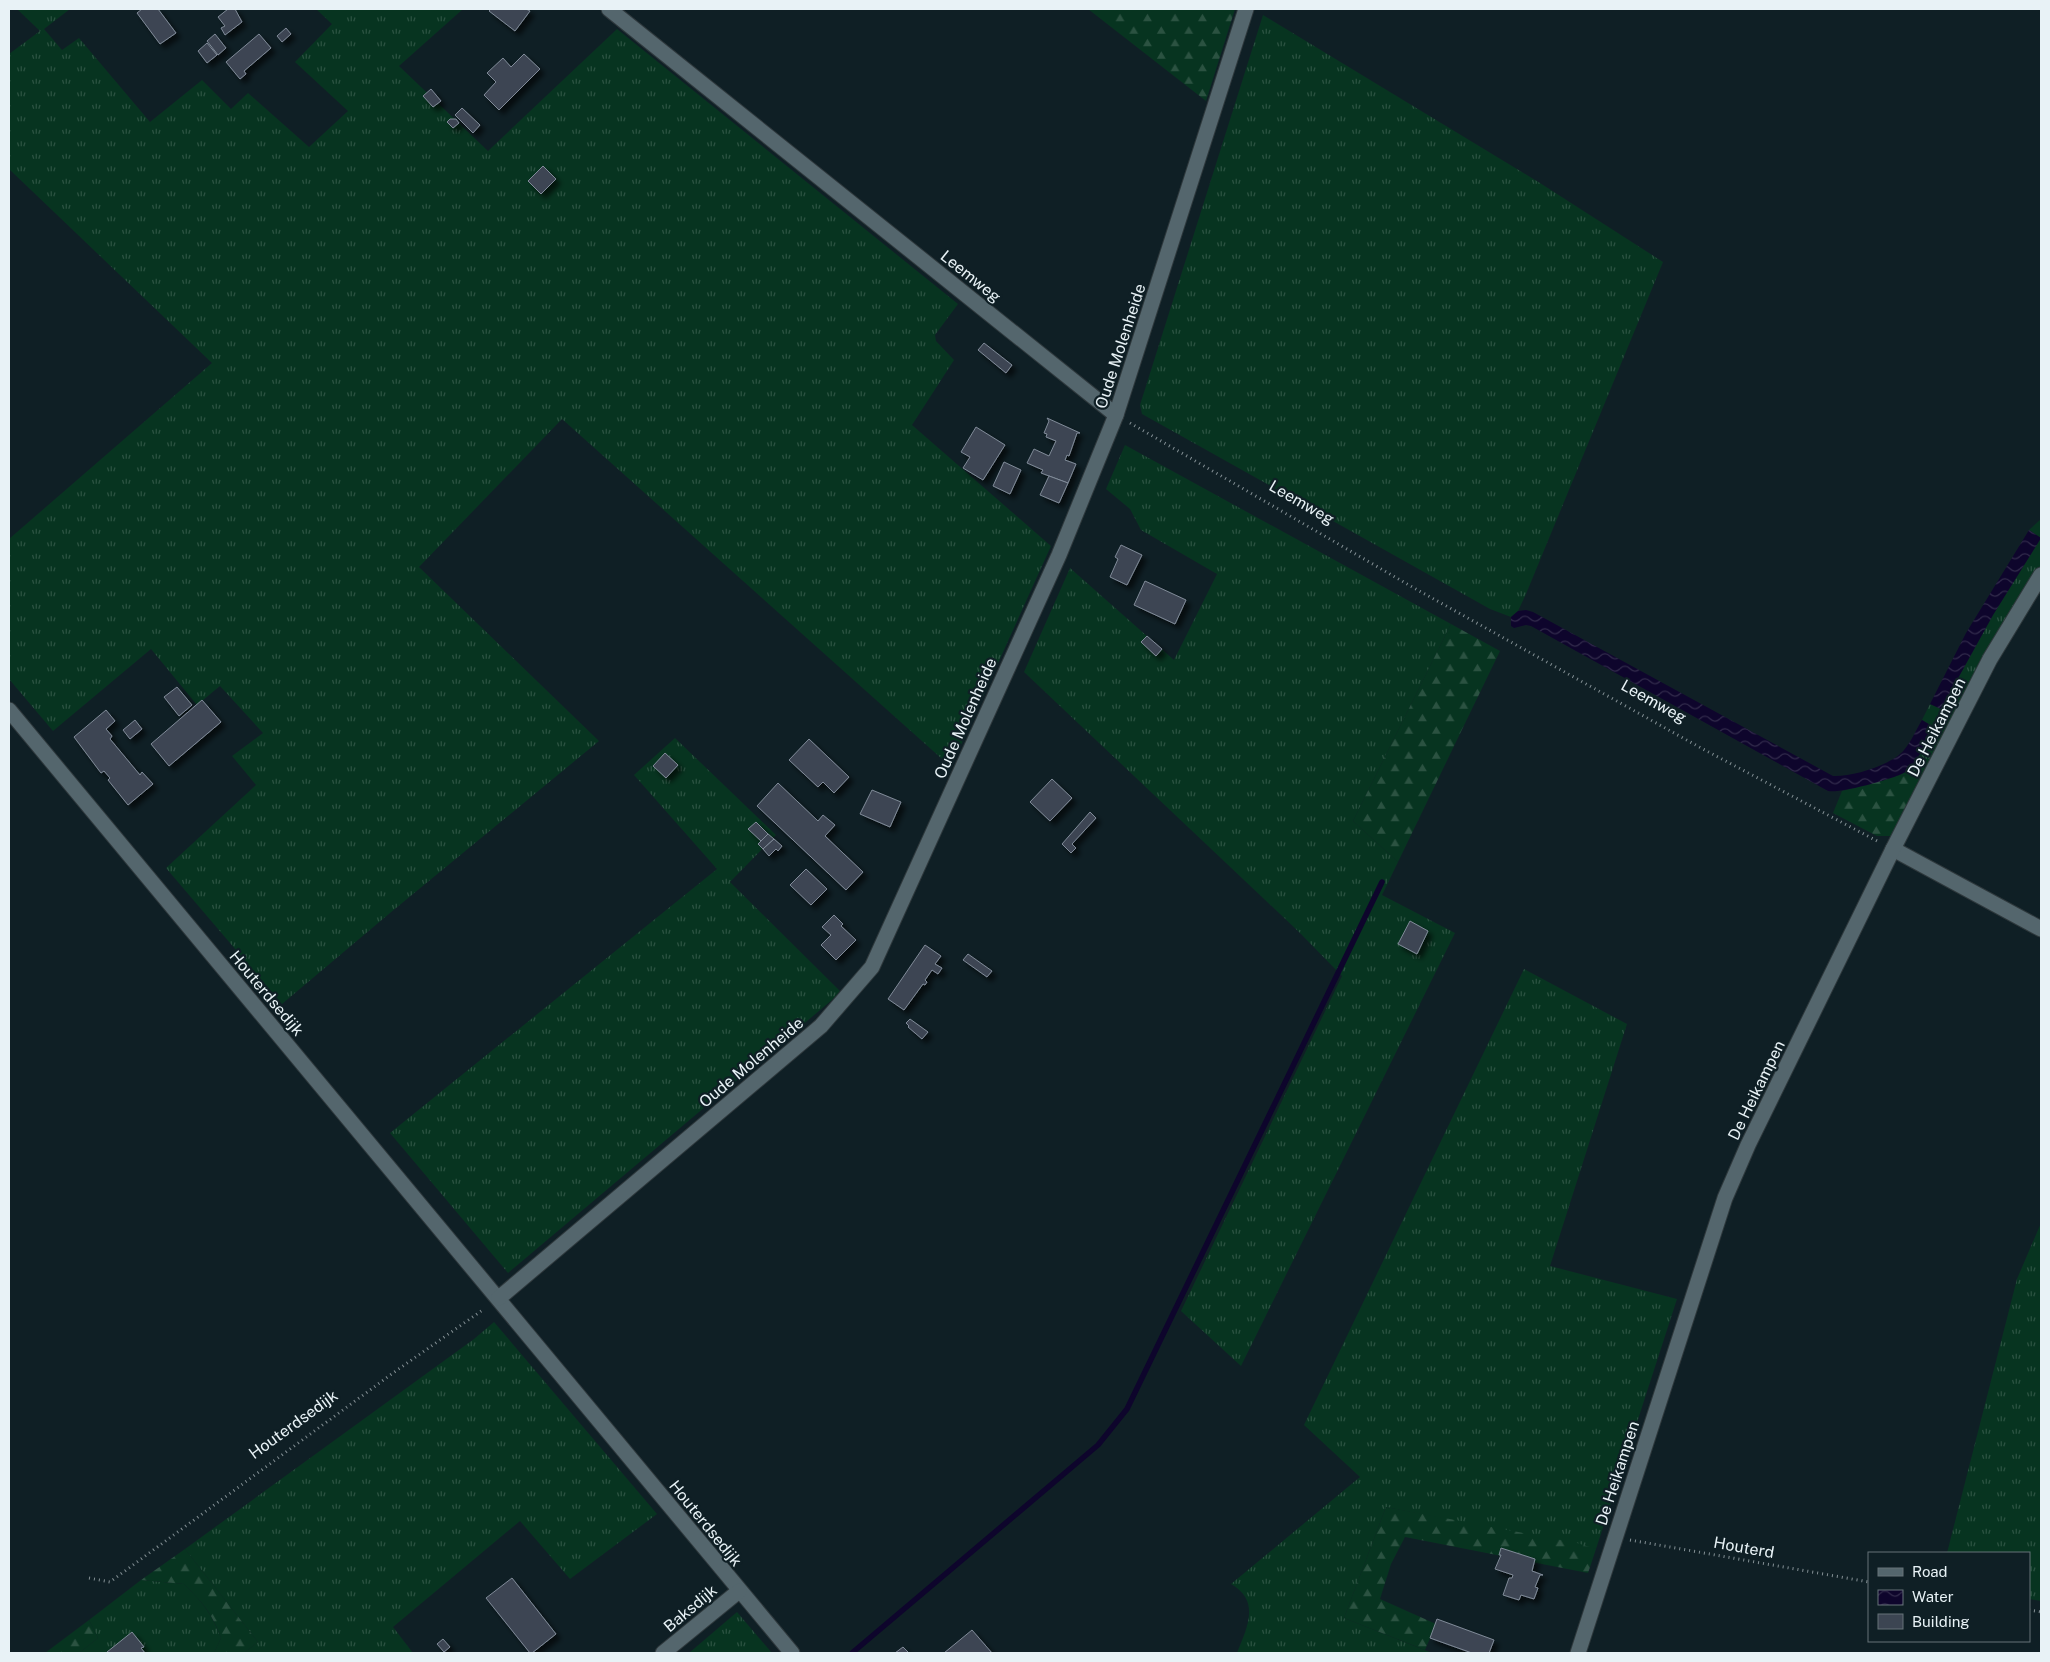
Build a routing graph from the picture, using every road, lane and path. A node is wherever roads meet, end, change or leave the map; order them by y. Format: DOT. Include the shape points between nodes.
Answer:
graph roads {
  1 [pos="609,9"];
  2 [pos="1246,9"];
  3 [pos="1116,415"];
  4 [pos="2041,575"];
  5 [pos="9,710"];
  6 [pos="1893,849"];
  7 [pos="2041,929"];
  8 [pos="499,1298"];
  9 [pos="1615,1537"];
  10 [pos="89,1578"];
  11 [pos="1868,1582"];
  12 [pos="739,1591"];
  13 [pos="663,1653"];
  14 [pos="792,1653"];
  15 [pos="1578,1653"];
  1 -- 3 [label="street, Leemweg"];
  2 -- 3 [label="street, Oude Molenheide"];
  3 -- 6 [label="path, Leemweg" via="1422,592 1702,748"];
  3 -- 8 [label="street, Oude Molenheide" via="1059,554 872,967 821,1026"];
  4 -- 6 [label="street, De Heikampen" via="1990,659"];
  5 -- 8 [label="street, Houterdsedijk"];
  6 -- 7 [label="street"];
  6 -- 9 [label="street, De Heikampen" via="1725,1198"];
  8 -- 10 [label="path, Houterdsedijk" via="110,1582"];
  8 -- 12 [label="street, Houterdsedijk"];
  9 -- 11 [label="path, Houterd"];
  9 -- 15 [label="street, De Heikampen"];
  12 -- 13 [label="street, Baksdijk"];
  12 -- 14 [label="street, Houterdsedijk"];
}
